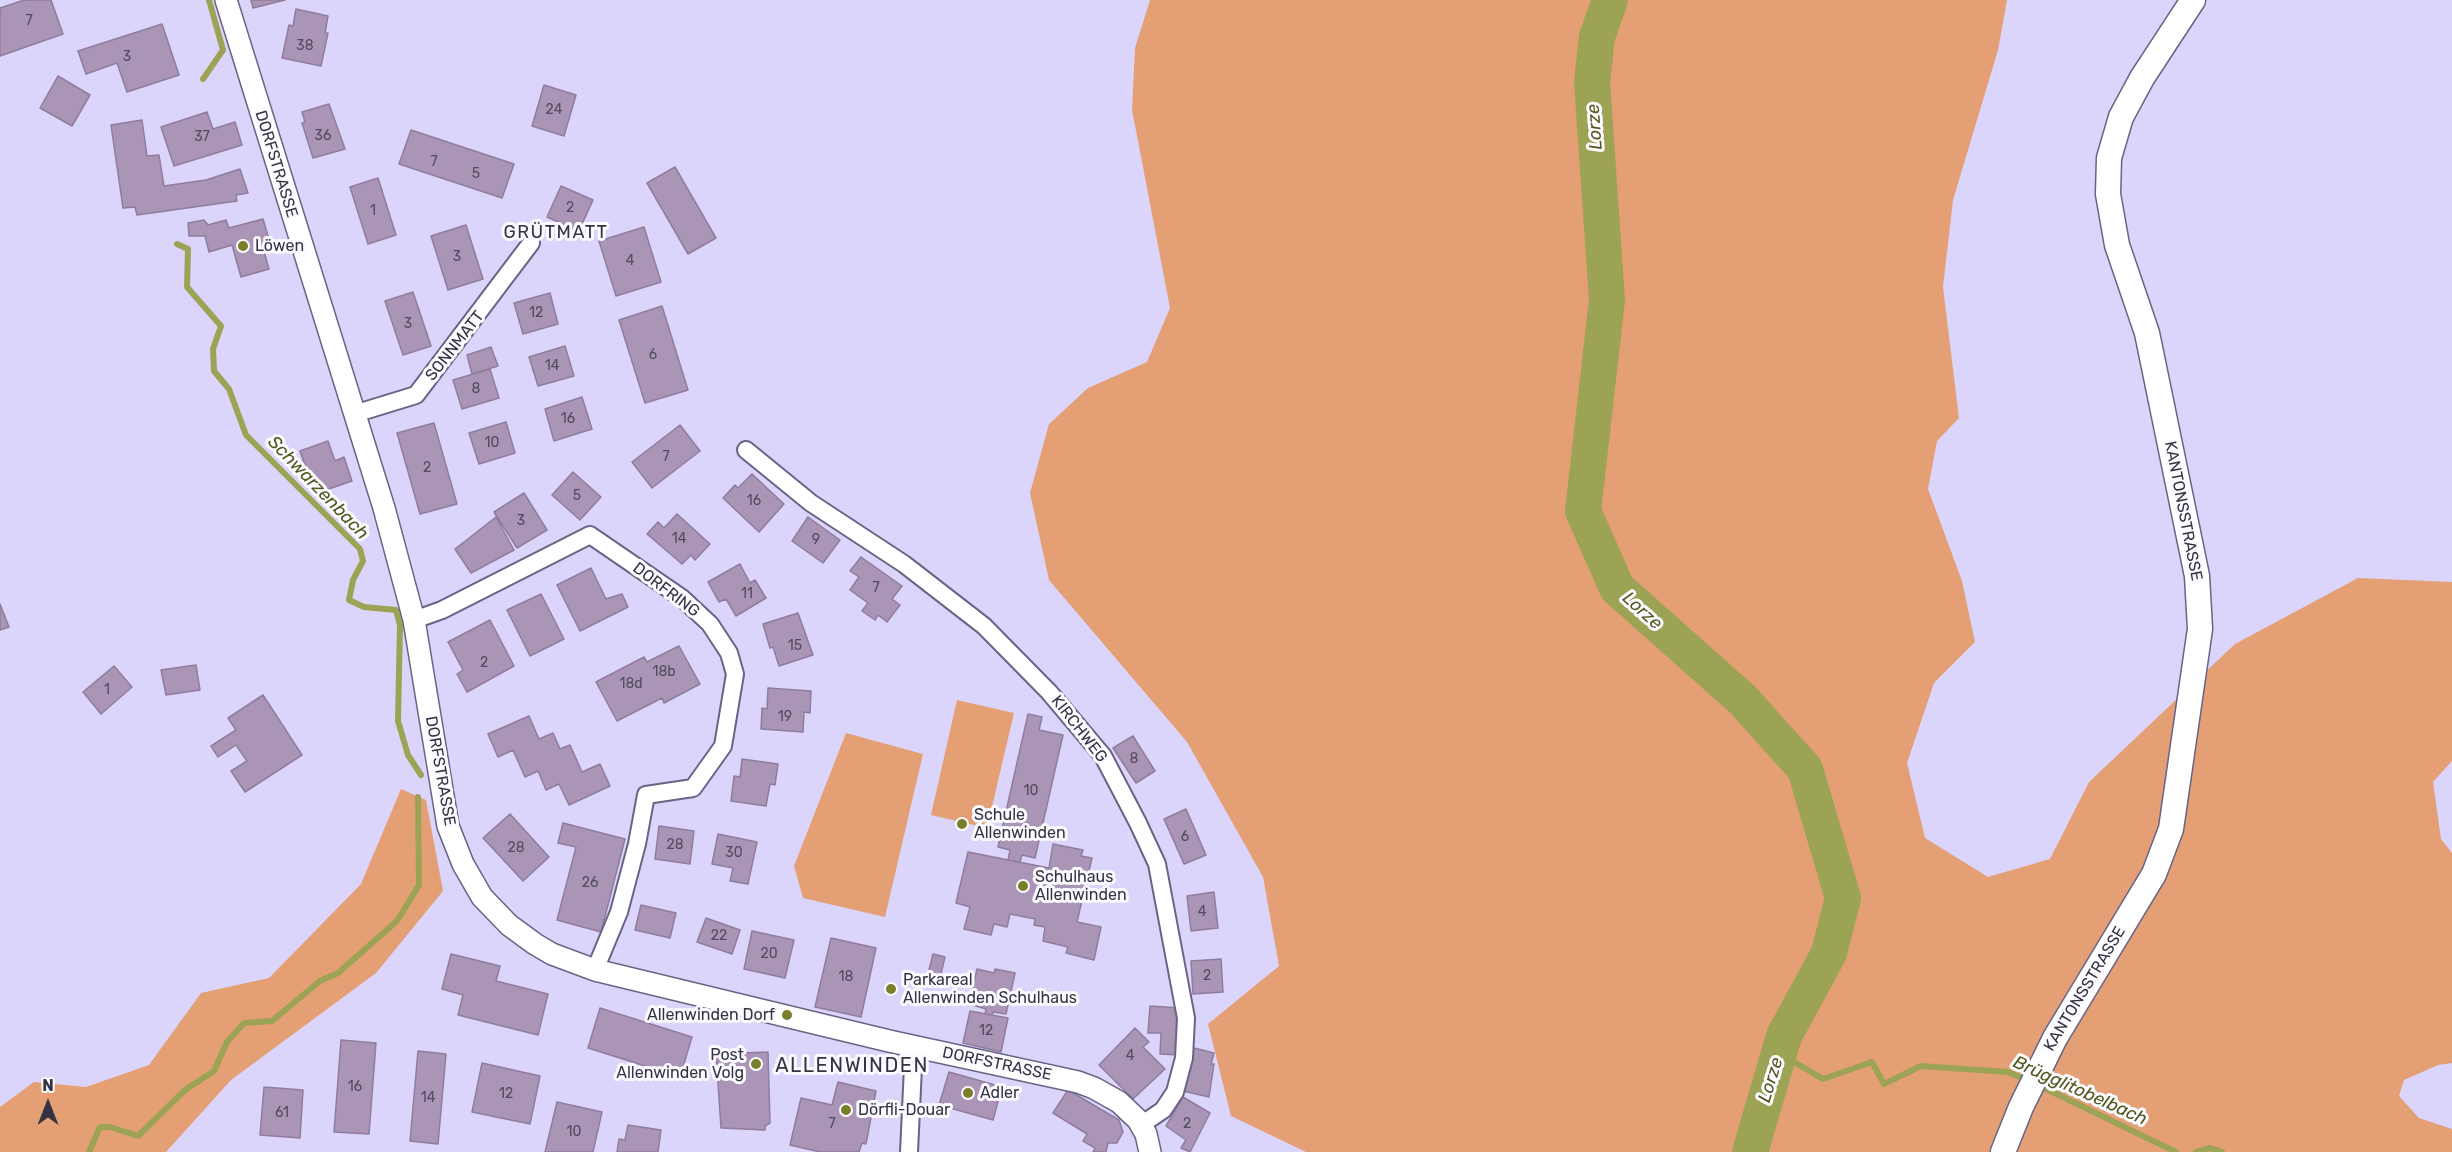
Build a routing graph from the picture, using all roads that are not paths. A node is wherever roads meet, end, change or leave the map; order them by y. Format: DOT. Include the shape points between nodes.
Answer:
graph roads {
  1 [pos="226,0"];
  2 [pos="2193,0"];
  3 [pos="531,243"];
  4 [pos="354,414"];
  5 [pos="746,450"];
  6 [pos="414,620"];
  7 [pos="595,970"];
  8 [pos="914,1046"];
  9 [pos="1141,1125"];
  10 [pos="2004,1149"];
  11 [pos="909,1152"];
  12 [pos="1149,1152"];
  1 -- 4 [label="street, DORFSTRASSE"];
  2 -- 10 [label="main road, KANTONSSTRASSE" via="2121,117 2109,158 2108,194 2117,245 2151,353 2197,576 2198,641 2171,829 2154,874 2055,1038"];
  3 -- 4 [label="street, SONNMATT" via="417,395"];
  4 -- 6 [label="street, DORFSTRASSE"];
  5 -- 9 [label="street, KIRCHWEG" via="811,503 904,564 984,626 1049,692 1103,756 1156,864 1186,1018 1184,1058 1175,1092 1163,1110"];
  6 -- 7 [label="street, DORFSTRASSE" via="448,826 463,864 482,897 509,925 552,954"];
  6 -- 7 [label="street, DORFRING" via="442,610 590,535 682,598 710,624 729,653 735,675 723,746 693,788 646,795 619,912"];
  7 -- 8 [label="street, DORFSTRASSE"];
  8 -- 9 [label="street, DORFSTRASSE" via="1078,1083 1119,1102"];
  8 -- 11 [label="street"];
  9 -- 12 [label="street, DORFSTRASSE"];
}
